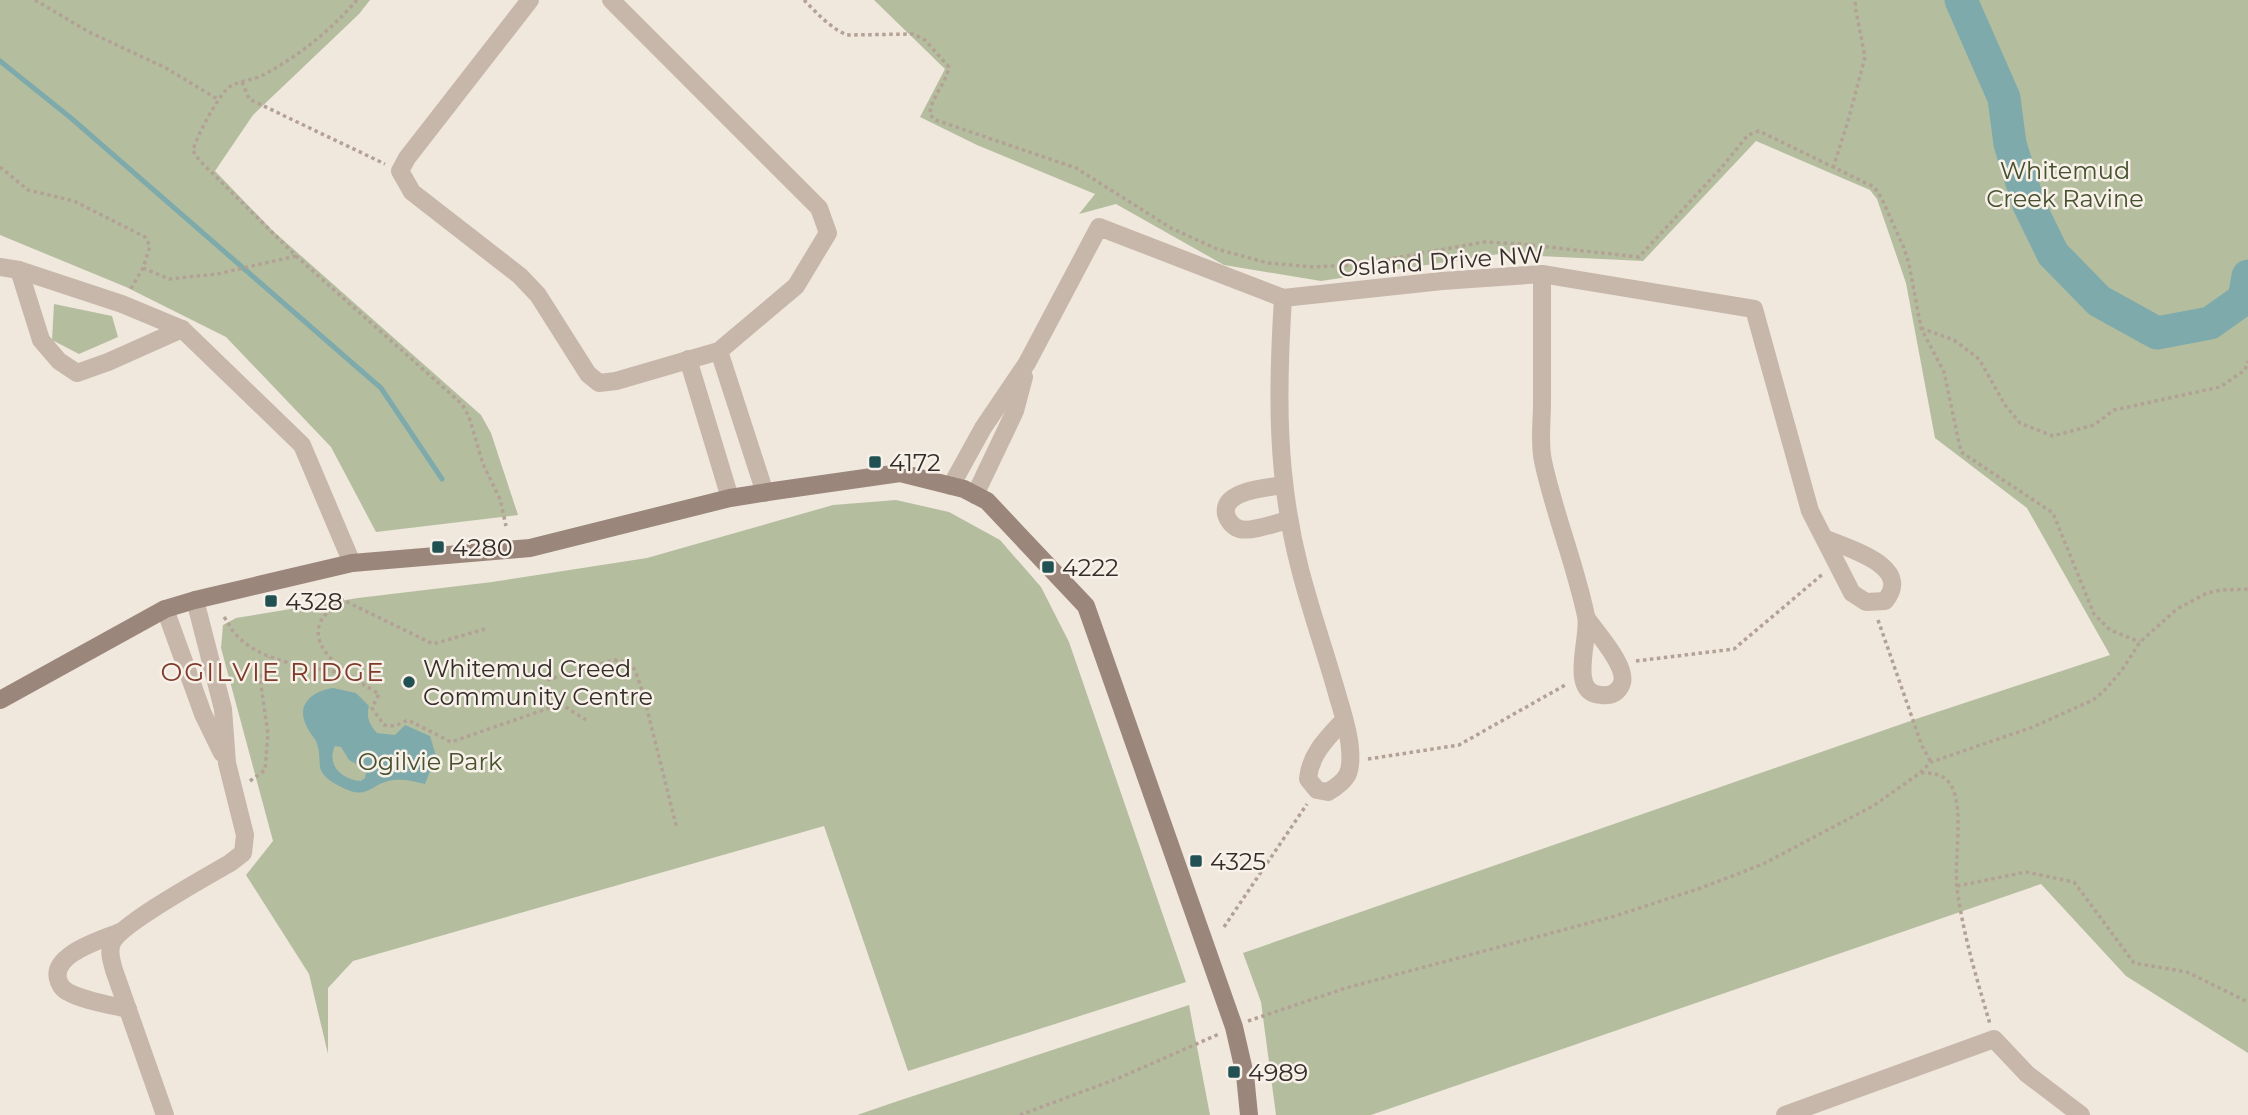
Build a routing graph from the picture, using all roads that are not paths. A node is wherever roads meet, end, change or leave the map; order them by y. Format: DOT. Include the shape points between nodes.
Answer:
graph roads {
  1 [pos="530,0"];
  2 [pos="611,0"];
  3 [pos="0,267"];
  4 [pos="19,270"];
  5 [pos="1542,274"];
  6 [pos="1283,299"];
  7 [pos="182,329"];
  8 [pos="719,351"];
  9 [pos="688,359"];
  10 [pos="1027,363"];
  11 [pos="1283,485"];
  12 [pos="951,486"];
  13 [pos="765,493"];
  14 [pos="975,495"];
  15 [pos="730,498"];
  16 [pos="1288,520"];
  17 [pos="1824,538"];
  18 [pos="352,563"];
  19 [pos="195,600"];
  20 [pos="165,609"];
  21 [pos="1587,619"];
  22 [pos="0,700"];
  23 [pos="1345,720"];
  24 [pos="227,763"];
  25 [pos="120,932"];
  26 [pos="128,1009"];
  27 [pos="1796,1113"];
  28 [pos="165,1115"];
  29 [pos="1249,1115"];
  30 [pos="2081,1115"];
  1 -- 9 [label="street" via="400,171 412,191 538,295 598,383 616,382"];
  2 -- 8 [label="street" via="819,208 828,233 796,286"];
  3 -- 4 [label="street"];
  4 -- 7 [label="street"];
  4 -- 7 [label="street" via="41,340 77,373"];
  5 -- 6 [label="street, Osland Drive NW"];
  5 -- 17 [label="street, Osland Drive NW" via="1754,310 1810,511"];
  5 -- 21 [label="street" via="1542,459"];
  6 -- 10 [label="street, Osland Drive NW" via="1099,226"];
  6 -- 11 [label="street" via="1279,358"];
  7 -- 18 [label="street" via="302,445"];
  8 -- 9 [label="street"];
  8 -- 13 [label="street"];
  9 -- 15 [label="street"];
  10 -- 12 [label="street, Osland Drive NW"];
  10 -- 14 [label="street, Osland Drive NW" via="1015,411"];
  11 -- 16 [label="street"];
  11 -- 16 [label="street" via="1231,498 1226,515 1238,529"];
  12 -- 13 [label="street" via="900,473"];
  12 -- 14 [label="street"];
  13 -- 15 [label="street"];
  14 -- 29 [label="street" via="987,501 1086,606 1234,1027"];
  15 -- 18 [label="street" via="530,548"];
  16 -- 23 [label="street"];
  18 -- 19 [label="street"];
  19 -- 20 [label="street"];
  19 -- 24 [label="street" via="223,709"];
  20 -- 22 [label="street"];
  20 -- 24 [label="street" via="203,714"];
  24 -- 25 [label="street" via="245,835 243,853"];
  25 -- 26 [label="street" via="111,943 110,954"];
  25 -- 26 [label="street" via="64,959 57,976 61,987 71,994"];
  26 -- 28 [label="street"];
  27 -- 30 [label="street" via="1994,1039 2027,1074"];
}
